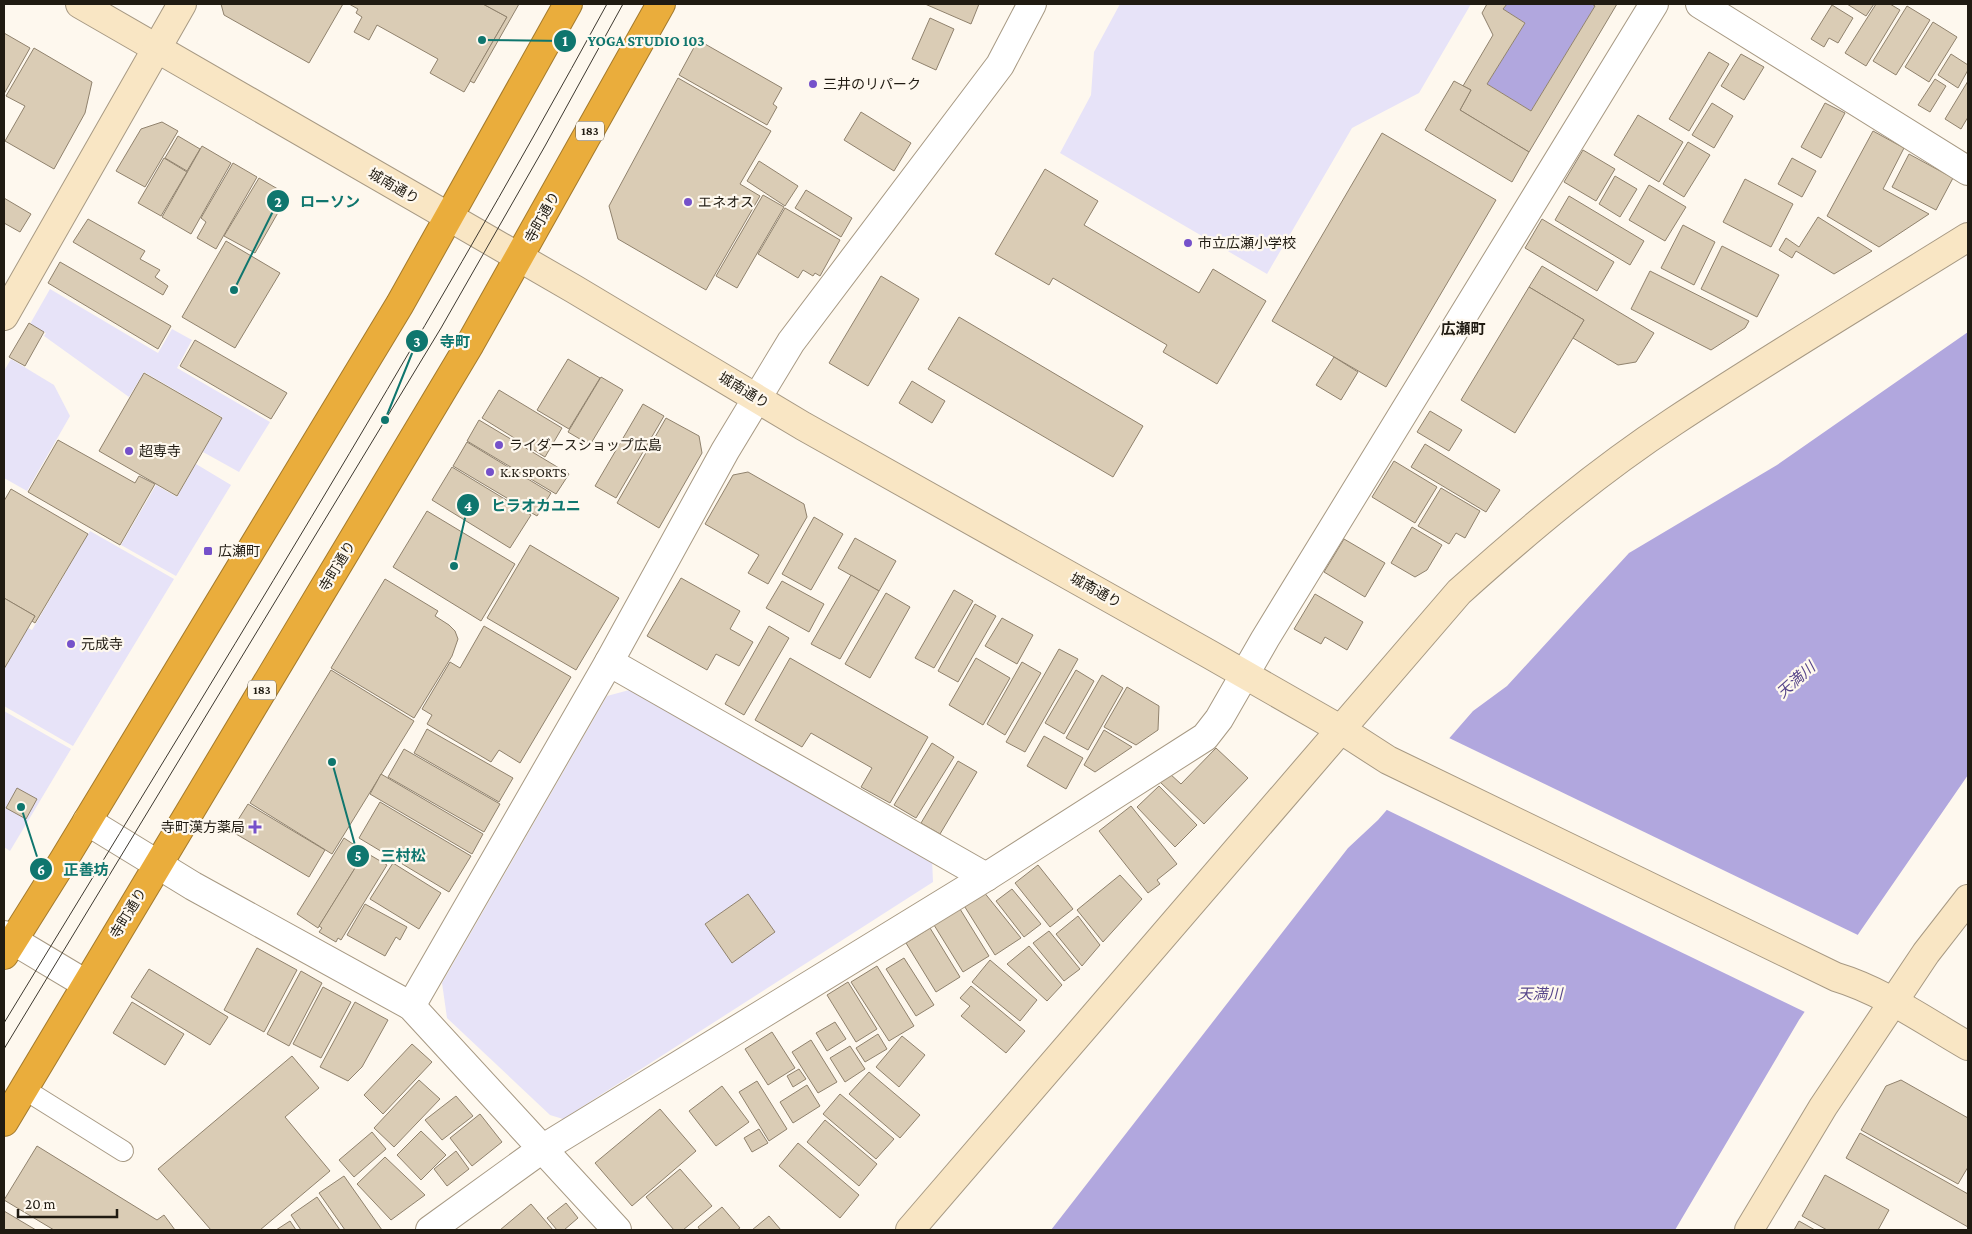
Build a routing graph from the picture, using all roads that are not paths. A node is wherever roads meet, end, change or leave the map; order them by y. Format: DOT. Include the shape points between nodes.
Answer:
graph roads {
  1 [pos="80,4"];
  2 [pos="182,4"];
  3 [pos="568,4"];
  4 [pos="661,4"];
  5 [pos="1032,4"];
  6 [pos="1654,4"];
  7 [pos="1700,4"];
  8 [pos="157,48"];
  9 [pos="1968,171"];
  10 [pos="449,217"];
  11 [pos="1968,237"];
  12 [pos="519,257"];
  13 [pos="4,316"];
  14 [pos="757,398"];
  15 [pos="609,662"];
  16 [pos="1244,675"];
  17 [pos="1340,729"];
  18 [pos="87,821"];
  19 [pos="158,865"];
  20 [pos="986,877"];
  21 [pos="1968,900"];
  22 [pos="7,943"];
  23 [pos="86,984"];
  24 [pos="1893,1003"];
  25 [pos="411,1006"];
  26 [pos="1968,1046"];
  27 [pos="24,1089"];
  28 [pos="4,1122"];
  29 [pos="542,1150"];
  30 [pos="123,1151"];
  31 [pos="430,1230"];
  32 [pos="617,1230"];
  33 [pos="910,1230"];
  34 [pos="1749,1230"];
  1 -- 8 [label="street, 城南通り"];
  2 -- 8 [label="street"];
  3 -- 10 [label="highway"];
  4 -- 12 [label="highway, 寺町通り / 183"];
  5 -- 14 [label="street" via="1000,65 791,342"];
  6 -- 16 [label="street"];
  7 -- 9 [label="street"];
  8 -- 10 [label="street, 城南通り"];
  8 -- 13 [label="street"];
  10 -- 12 [label="street, 城南通り"];
  10 -- 18 [label="highway" via="400,304"];
  11 -- 17 [label="street" via="1672,422 1528,530 1459,592"];
  12 -- 14 [label="street, 城南通り"];
  12 -- 19 [label="highway, 寺町通り / 183"];
  14 -- 15 [label="street"];
  14 -- 16 [label="street, 城南通り"];
  15 -- 20 [label="street"];
  15 -- 25 [label="street"];
  16 -- 17 [label="street, 城南通り"];
  16 -- 20 [label="street" via="1205,738"];
  17 -- 24 [label="street, 城南通り" via="1388,760"];
  17 -- 33 [label="street"];
  18 -- 19 [label="street"];
  18 -- 22 [label="highway"];
  19 -- 23 [label="highway, 寺町通り / 183"];
  19 -- 25 [label="street"];
  20 -- 29 [label="street"];
  21 -- 24 [label="street" via="1926,953"];
  22 -- 23 [label="street"];
  23 -- 27 [label="highway, 寺町通り / 183"];
  24 -- 26 [label="street, 城南通り"];
  24 -- 34 [label="street" via="1823,1107"];
  25 -- 29 [label="street"];
  27 -- 28 [label="highway, 寺町通り / 183"];
  27 -- 30 [label="lane"];
  29 -- 31 [label="street"];
  29 -- 32 [label="street"];
}
